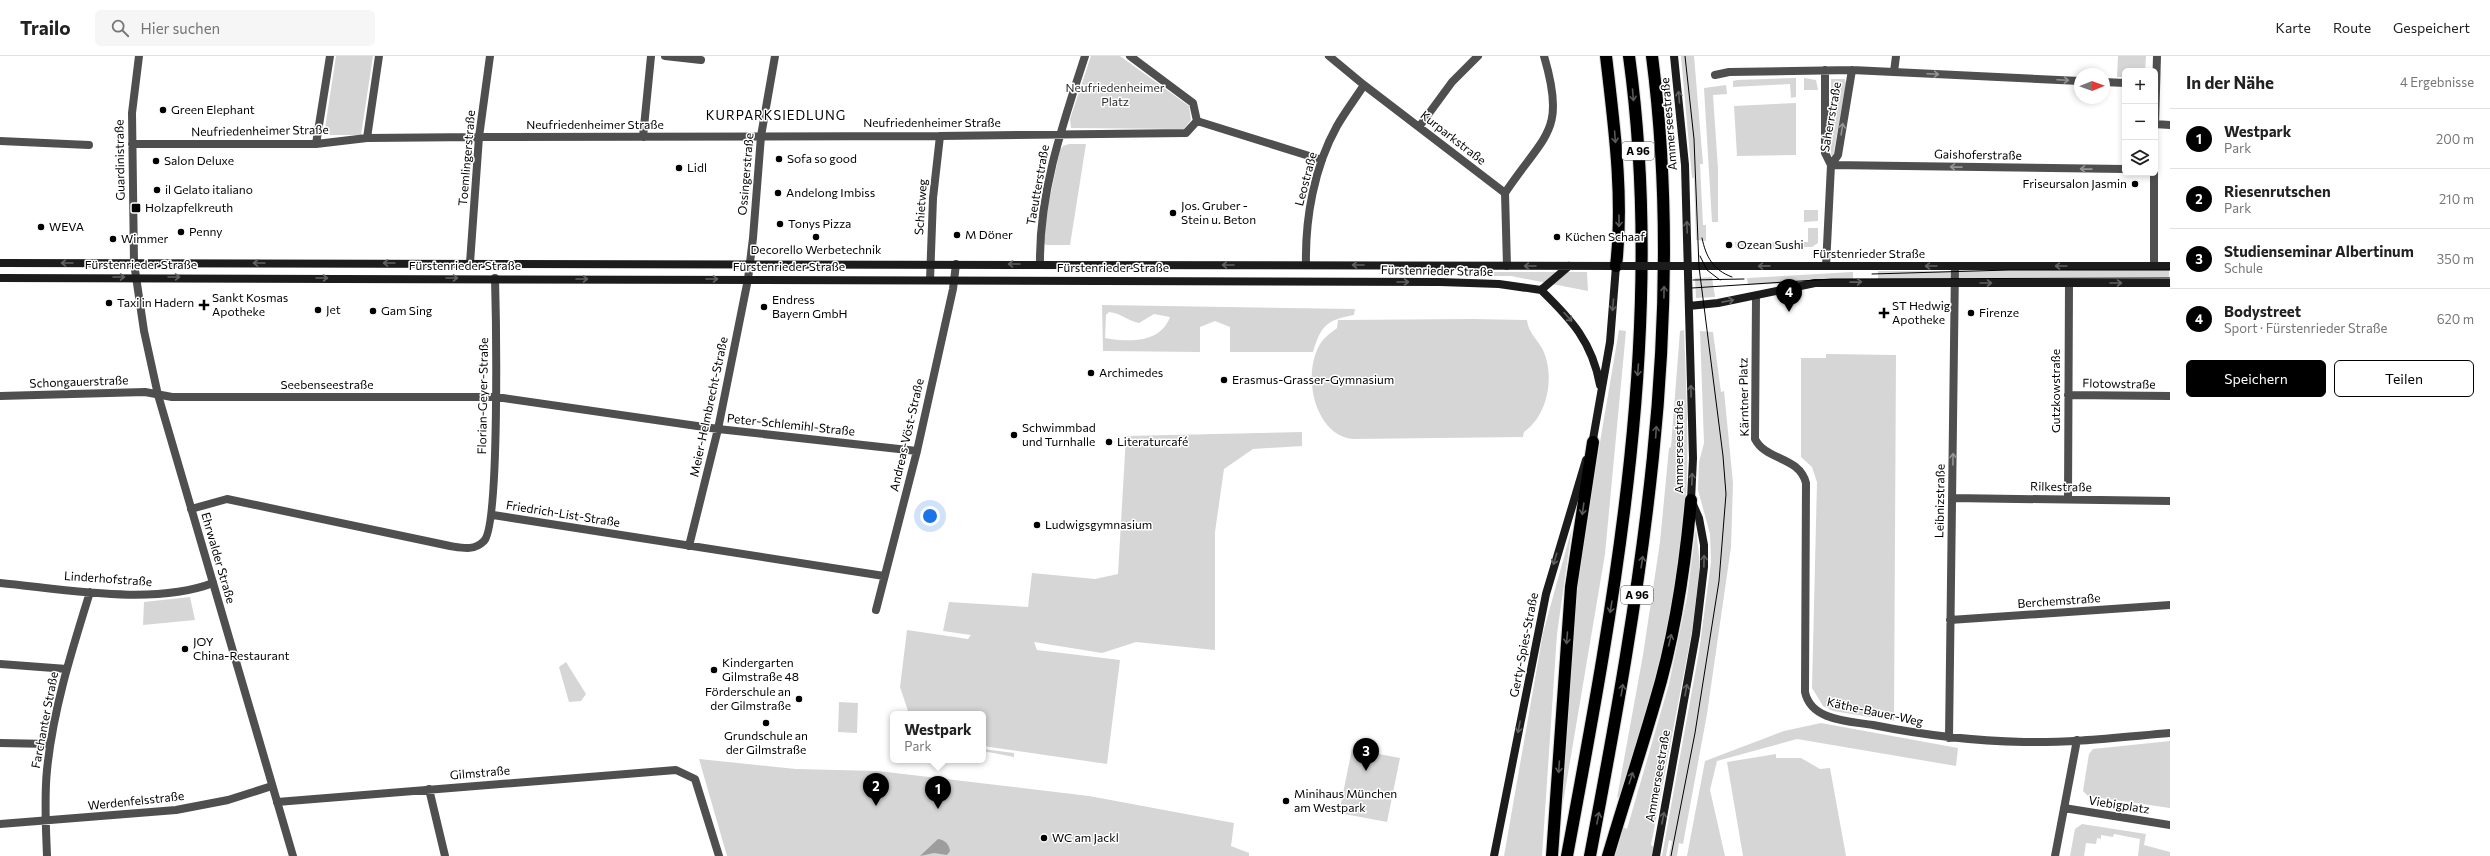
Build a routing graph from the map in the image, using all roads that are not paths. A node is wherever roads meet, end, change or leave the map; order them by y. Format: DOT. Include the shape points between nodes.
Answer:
graph roads {
  1 [pos="139,56"];
  2 [pos="330,56"];
  3 [pos="379,56"];
  4 [pos="490,56"];
  5 [pos="651,56"];
  6 [pos="665,56"];
  7 [pos="775,56"];
  8 [pos="1085,56"];
  9 [pos="1130,56"];
  10 [pos="1329,56"];
  11 [pos="1478,56"];
  12 [pos="1544,56"];
  13 [pos="1606,56"];
  14 [pos="1629,56"];
  15 [pos="1652,56"];
  16 [pos="1674,56"];
  17 [pos="1896,56"];
  18 [pos="2157,56"];
  19 [pos="1339,59"];
  20 [pos="701,60"];
  21 [pos="2156,68"];
  22 [pos="1825,70"];
  23 [pos="1852,70"];
  24 [pos="1894,72"];
  25 [pos="1715,75"];
  26 [pos="2074,81"];
  27 [pos="2110,82"];
  28 [pos="2122,83"];
  29 [pos="1364,85"];
  30 [pos="1197,121"];
  31 [pos="2158,125"];
  32 [pos="2170,125"];
  33 [pos="1419,127"];
  34 [pos="1059,135"];
  35 [pos="761,136"];
  36 [pos="940,136"];
  37 [pos="480,137"];
  38 [pos="643,137"];
  39 [pos="367,138"];
  40 [pos="0,141"];
  41 [pos="132,144"];
  42 [pos="316,144"];
  43 [pos="89,145"];
  44 [pos="1322,160"];
  45 [pos="1831,165"];
  46 [pos="2122,170"];
  47 [pos="2154,176"];
  48 [pos="1505,193"];
  49 [pos="470,262"];
  50 [pos="0,263"];
  51 [pos="750,263"];
  52 [pos="134,264"];
  53 [pos="930,264"];
  54 [pos="956,264"];
  55 [pos="1040,264"];
  56 [pos="1306,265"];
  57 [pos="1506,266"];
  58 [pos="1569,266"];
  59 [pos="1620,266"];
  60 [pos="1685,266"];
  61 [pos="1826,266"];
  62 [pos="1955,266"];
  63 [pos="2154,266"];
  64 [pos="2170,266"];
  65 [pos="748,275"];
  66 [pos="135,277"];
  67 [pos="0,278"];
  68 [pos="495,278"];
  69 [pos="930,280"];
  70 [pos="954,280"];
  71 [pos="1955,282"];
  72 [pos="2069,283"];
  73 [pos="2170,283"];
  74 [pos="1541,290"];
  75 [pos="1756,296"];
  76 [pos="1689,306"];
  77 [pos="1601,390"];
  78 [pos="158,395"];
  79 [pos="2068,395"];
  80 [pos="0,396"];
  81 [pos="2170,396"];
  82 [pos="496,397"];
  83 [pos="718,429"];
  84 [pos="1593,442"];
  85 [pos="917,451"];
  86 [pos="1807,496"];
  87 [pos="1952,498"];
  88 [pos="2068,499"];
  89 [pos="1691,500"];
  90 [pos="2170,501"];
  91 [pos="191,509"];
  92 [pos="493,514"];
  93 [pos="689,546"];
  94 [pos="884,576"];
  95 [pos="213,582"];
  96 [pos="0,583"];
  97 [pos="90,592"];
  98 [pos="2170,605"];
  99 [pos="876,610"];
  100 [pos="1950,620"];
  101 [pos="0,664"];
  102 [pos="67,669"];
  103 [pos="2170,733"];
  104 [pos="1949,738"];
  105 [pos="2077,740"];
  106 [pos="0,743"];
  107 [pos="50,744"];
  108 [pos="272,786"];
  109 [pos="429,789"];
  110 [pos="277,802"];
  111 [pos="2064,808"];
  112 [pos="46,821"];
  113 [pos="0,824"];
  114 [pos="2170,825"];
  115 [pos="47,856"];
  116 [pos="293,856"];
  117 [pos="445,856"];
  118 [pos="719,856"];
  119 [pos="1494,856"];
  120 [pos="1552,856"];
  121 [pos="1567,856"];
  122 [pos="1590,856"];
  123 [pos="1608,856"];
  124 [pos="1656,856"];
  125 [pos="2055,856"];
  1 -- 41 [label="street, Guardinistraße" via="132,112"];
  2 -- 42 [label="street"];
  3 -- 39 [label="street"];
  4 -- 37 [label="street, Toemlingerstraße"];
  5 -- 38 [label="street"];
  6 -- 20 [label="street"];
  7 -- 35 [label="street, Ossingerstraße"];
  8 -- 34 [label="street"];
  9 -- 30 [label="street" via="1193,103"];
  10 -- 19 [label="street, Kurparkstraße"];
  11 -- 33 [label="street" via="1452,82"];
  12 -- 48 [label="street" via="1555,100 1554,116 1545,138"];
  13 -- 59 [label="highway, one-way" via="1619,198"];
  14 -- 121 [label="highway, A 96, one-way" via="1640,192 1641,331 1632,447 1619,555 1598,690"];
  122 -- 15 [label="highway, A 96, one-way" via="1620,697 1644,546 1664,331 1665,245 1660,115"];
  60 -- 16 [label="main road, Ammerseestraße, one-way" via="1685,165"];
  17 -- 24 [label="street"];
  18 -- 21 [label="street"];
  19 -- 29 [label="street, Kurparkstraße"];
  22 -- 23 [label="street"];
  22 -- 25 [label="street" via="1729,72"];
  22 -- 45 [label="street, Saherrstraße" via="1825,153"];
  23 -- 24 [label="street"];
  45 -- 23 [label="street, Saherrstraße, one-way" via="1838,155"];
  24 -- 26 [label="street, one-way"];
  27 -- 28 [label="street"];
  29 -- 33 [label="street, Kurparkstraße"];
  29 -- 44 [label="street, Leostraße" via="1337,126"];
  30 -- 34 [label="street" via="1186,133"];
  30 -- 44 [label="street"];
  31 -- 32 [label="street"];
  33 -- 48 [label="street, Kurparkstraße"];
  34 -- 36 [label="street, Neufriedenheimer Straße"];
  34 -- 55 [label="street, Taeutterstraße" via="1042,216"];
  35 -- 36 [label="street, Neufriedenheimer Straße"];
  35 -- 38 [label="street, Neufriedenheimer Straße"];
  35 -- 51 [label="street, Ossingerstraße"];
  36 -- 53 [label="street, Schietweg"];
  37 -- 38 [label="street, Neufriedenheimer Straße"];
  37 -- 39 [label="street, Neufriedenheimer Straße"];
  37 -- 49 [label="street, Toemlingerstraße"];
  39 -- 42 [label="street, Neufriedenheimer Straße"];
  40 -- 43 [label="street"];
  41 -- 42 [label="street, Neufriedenheimer Straße"];
  41 -- 52 [label="street, Guardinistraße"];
  44 -- 56 [label="street, Leostraße" via="1310,209"];
  46 -- 45 [label="street, Gaishoferstraße, one-way"];
  45 -- 61 [label="street, Saherrstraße"];
  47 -- 63 [label="street"];
  48 -- 57 [label="street"];
  49 -- 51 [label="main road, Fürstenrieder Straße"];
  49 -- 52 [label="main road, Fürstenrieder Straße, one-way"];
  52 -- 50 [label="main road, Fürstenrieder Straße, one-way"];
  51 -- 53 [label="main road, Fürstenrieder Straße"];
  51 -- 65 [label="street, Ossingerstraße"];
  52 -- 66 [label="street, Ehrwalder Straße"];
  53 -- 54 [label="main road, Fürstenrieder Straße"];
  53 -- 69 [label="street, Schietweg"];
  55 -- 54 [label="main road, Fürstenrieder Straße, one-way"];
  54 -- 70 [label="street, Andreas-Vöst-Straße"];
  56 -- 55 [label="main road, Fürstenrieder Straße, one-way"];
  57 -- 56 [label="main road, Fürstenrieder Straße, one-way"];
  58 -- 57 [label="main road, Fürstenrieder Straße, one-way"];
  58 -- 59 [label="main road, Fürstenrieder Straße"];
  58 -- 74 [label="main road"];
  59 -- 60 [label="main road, Fürstenrieder Straße, bridge"];
  59 -- 77 [label="main road, one-way"];
  61 -- 60 [label="main road, Fürstenrieder Straße, one-way"];
  60 -- 76 [label="main road, Ammerseestraße"];
  62 -- 61 [label="main road, Fürstenrieder Straße, one-way"];
  63 -- 62 [label="main road, Fürstenrieder Straße, one-way"];
  62 -- 71 [label="street, Leibnizstraße"];
  63 -- 64 [label="main road, Fürstenrieder Straße"];
  68 -- 65 [label="main road, Fürstenrieder Straße, one-way"];
  65 -- 69 [label="main road, Fürstenrieder Straße"];
  65 -- 83 [label="street, Meier-Helmbrecht-Straße"];
  67 -- 66 [label="main road, Fürstenrieder Straße, one-way"];
  66 -- 68 [label="main road, Fürstenrieder Straße, one-way"];
  66 -- 78 [label="street, Ehrwalder Straße"];
  68 -- 82 [label="street, Florian-Geyer-Straße"];
  69 -- 70 [label="main road, Fürstenrieder Straße"];
  70 -- 74 [label="main road, Fürstenrieder Straße, one-way" via="1440,282 1499,284"];
  70 -- 85 [label="street, Andreas-Vöst-Straße"];
  71 -- 72 [label="main road, one-way"];
  75 -- 71 [label="main road, one-way" via="1815,283"];
  87 -- 71 [label="street, Leibnizstraße, one-way"];
  72 -- 73 [label="main road, one-way"];
  72 -- 79 [label="street, Gutzkowstraße"];
  74 -- 77 [label="main road, one-way" via="1583,335 1594,360"];
  76 -- 75 [label="main road, one-way"];
  75 -- 86 [label="street, Kärntner Platz" via="1754,439 1763,449 1799,468 1804,476"];
  89 -- 76 [label="main road, Ammerseestraße, one-way" via="1693,458"];
  77 -- 84 [label="main road"];
  78 -- 80 [label="street, Schongauerstraße" via="145,392"];
  78 -- 82 [label="street, Seebenseestraße"];
  78 -- 91 [label="street, Ehrwalder Straße"];
  79 -- 81 [label="street, Flotowstraße"];
  79 -- 88 [label="street, Gutzkowstraße"];
  82 -- 83 [label="street, Peter-Schlemihl-Straße"];
  82 -- 92 [label="street, Florian-Geyer-Straße"];
  83 -- 85 [label="street, Peter-Schlemihl-Straße"];
  83 -- 93 [label="street, Meier-Helmbrecht-Straße"];
  84 -- 119 [label="main road, Gerty-Spies-Straße, one-way" via="1546,594"];
  84 -- 120 [label="highway, one-way" via="1571,587"];
  85 -- 94 [label="street, Andreas-Vöst-Straße"];
  86 -- 104 [label="street, Käthe-Bauer-Weg" via="1805,692 1810,704 1819,713 1834,718"];
  87 -- 88 [label="street, Rilkestraße"];
  87 -- 100 [label="street, Leibnizstraße"];
  88 -- 90 [label="street, Rilkestraße"];
  123 -- 89 [label="highway, one-way" via="1656,701 1674,626 1686,561"];
  124 -- 89 [label="main road, Ammerseestraße, one-way" via="1696,634 1704,567 1704,545 1699,518"];
  91 -- 92 [label="street, Friedrich-List-Straße" via="227,499 469,549 485,540"];
  91 -- 95 [label="street, Ehrwalder Straße"];
  92 -- 93 [label="street, Friedrich-List-Straße"];
  93 -- 94 [label="street, Friedrich-List-Straße"];
  94 -- 99 [label="street, Andreas-Vöst-Straße"];
  95 -- 97 [label="street, Linderhofstraße" via="157,595"];
  95 -- 108 [label="street, Ehrwalder Straße"];
  96 -- 97 [label="street, Linderhofstraße"];
  97 -- 102 [label="street, Farchanter Straße"];
  98 -- 100 [label="street, Berchemstraße"];
  100 -- 104 [label="street, Leibnizstraße"];
  101 -- 102 [label="street"];
  102 -- 107 [label="street, Farchanter Straße"];
  103 -- 105 [label="street"];
  104 -- 105 [label="street, Käthe-Bauer-Weg" via="2023,742"];
  105 -- 111 [label="street"];
  106 -- 107 [label="street"];
  107 -- 112 [label="street, Farchanter Straße" via="46,772"];
  108 -- 110 [label="street, Ehrwalder Straße"];
  108 -- 112 [label="street, Werdenfelsstraße" via="228,800 176,810"];
  109 -- 110 [label="street, Gilmstraße"];
  109 -- 117 [label="street"];
  109 -- 118 [label="street, Gilmstraße" via="676,770 695,779"];
  110 -- 116 [label="street, Ehrwalder Straße"];
  111 -- 114 [label="street, Viebigplatz"];
  111 -- 125 [label="street"];
  112 -- 113 [label="street, Werdenfelsstraße"];
  112 -- 115 [label="street, Farchanter Straße"];
}
